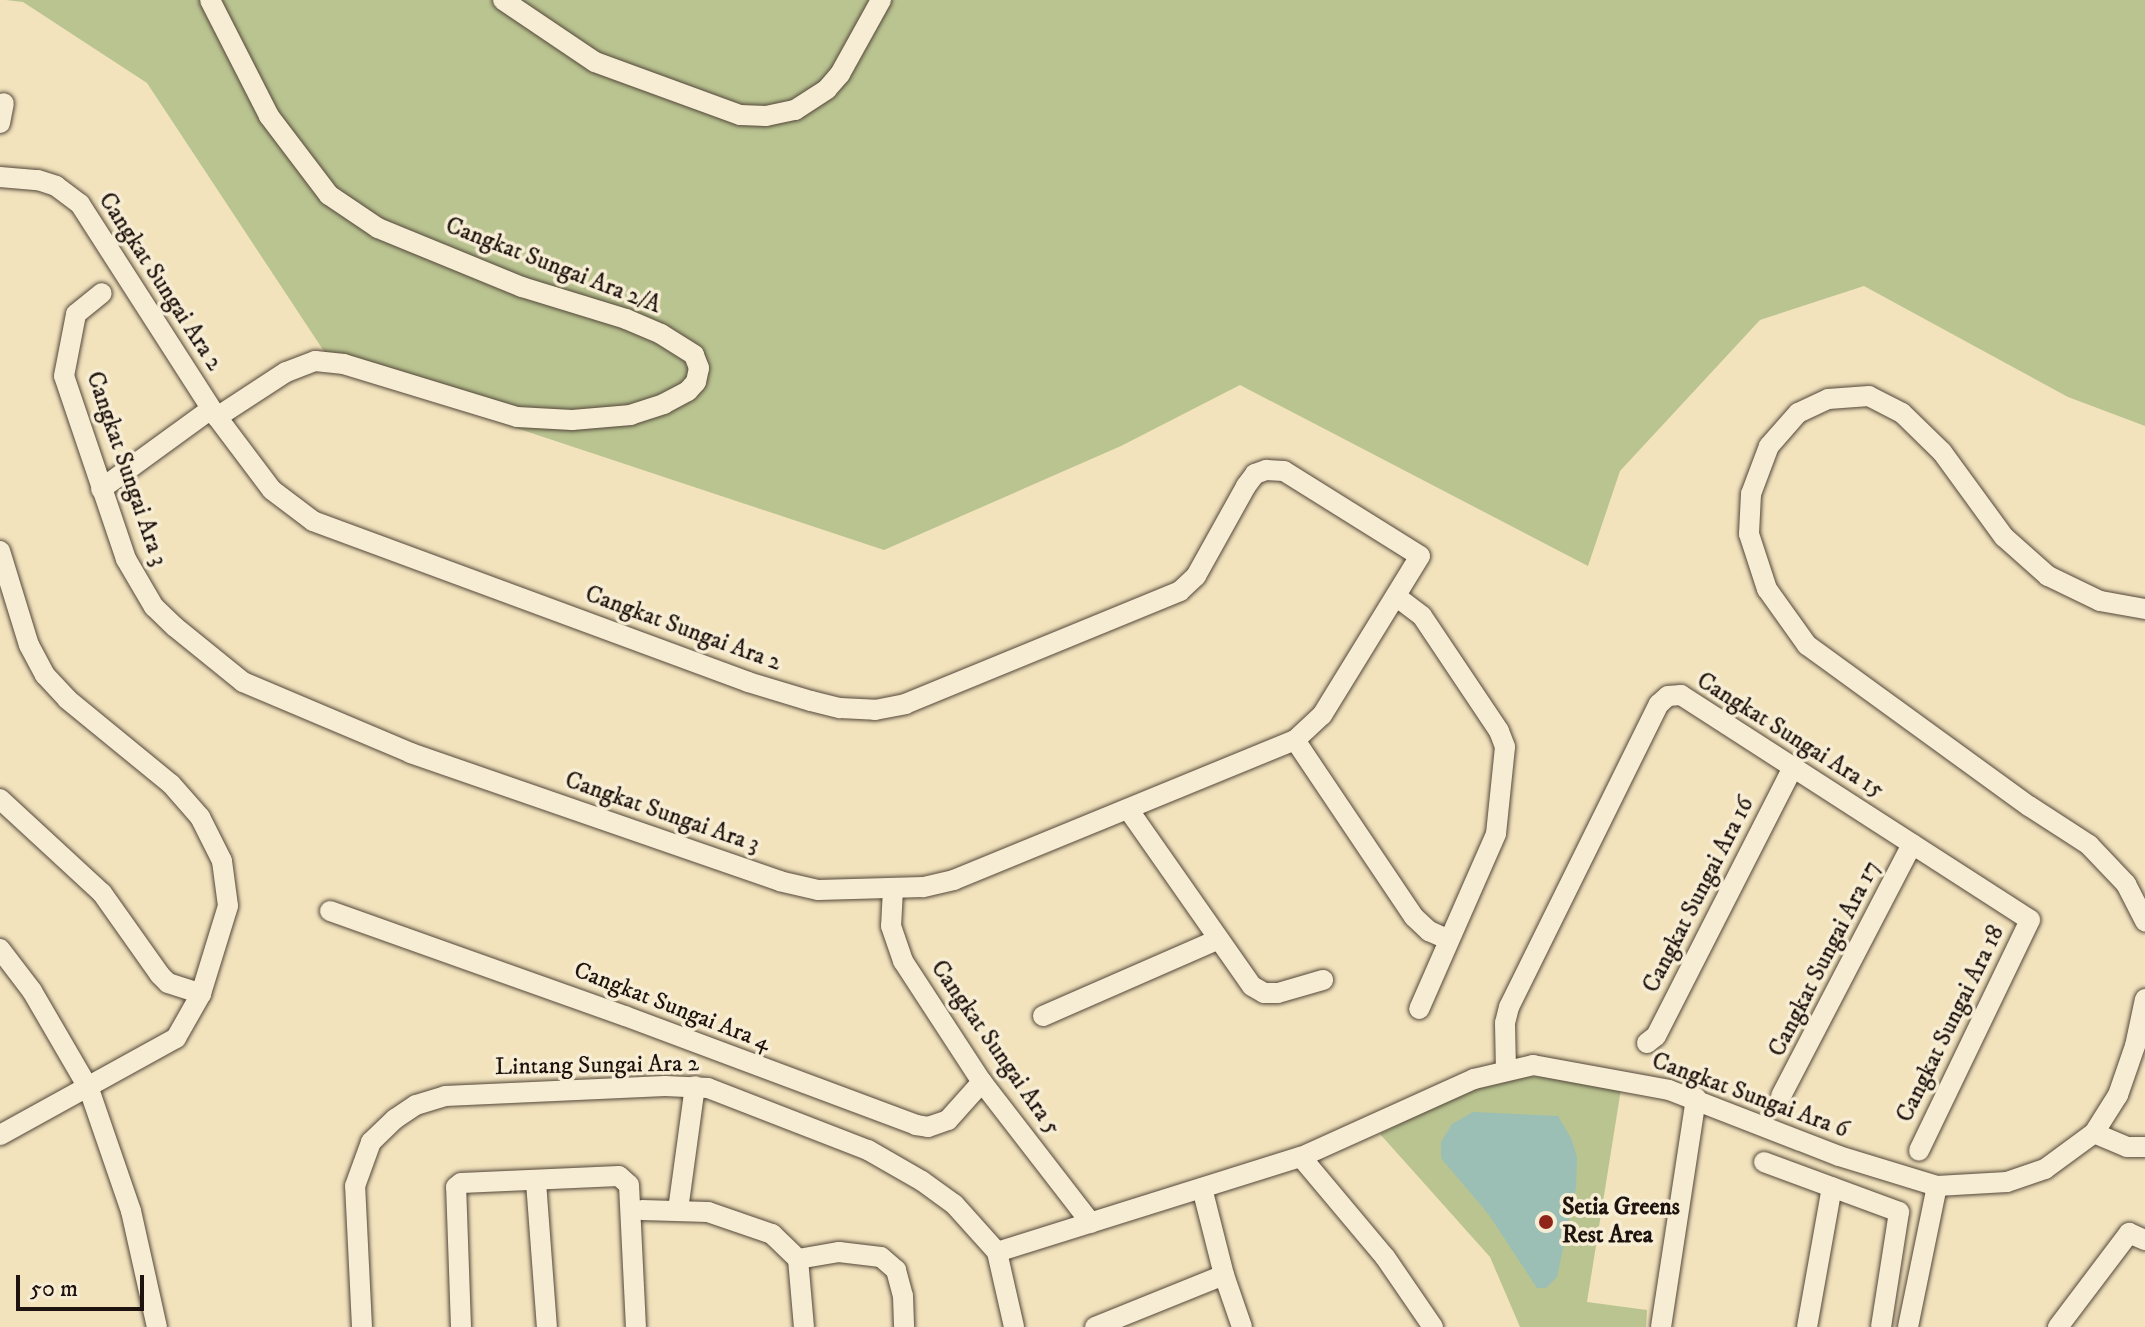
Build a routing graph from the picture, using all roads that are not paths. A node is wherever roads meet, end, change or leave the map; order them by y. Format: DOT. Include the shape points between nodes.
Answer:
graph roads {
  1 [pos="210,0"];
  2 [pos="503,0"];
  3 [pos="881,0"];
  4 [pos="0,177"];
  5 [pos="102,293"];
  6 [pos="214,413"];
  7 [pos="101,489"];
  8 [pos="0,551"];
  9 [pos="1420,556"];
  10 [pos="1397,597"];
  11 [pos="2145,609"];
  12 [pos="1295,740"];
  13 [pos="1793,767"];
  14 [pos="0,799"];
  15 [pos="1128,809"];
  16 [pos="1912,844"];
  17 [pos="893,889"];
  18 [pos="330,911"];
  19 [pos="2030,920"];
  20 [pos="2145,921"];
  21 [pos="1447,939"];
  22 [pos="1217,940"];
  23 [pos="0,949"];
  24 [pos="1323,980"];
  25 [pos="201,994"];
  26 [pos="2145,999"];
  27 [pos="1419,1009"];
  28 [pos="1043,1016"];
  29 [pos="1647,1043"];
  30 [pos="1506,1071"];
  31 [pos="982,1082"];
  32 [pos="695,1086"];
  33 [pos="89,1089"];
  34 [pos="1781,1096"];
  35 [pos="1696,1098"];
  36 [pos="2094,1133"];
  37 [pos="0,1135"];
  38 [pos="2145,1147"];
  39 [pos="1919,1151"];
  40 [pos="1301,1157"];
  41 [pos="1764,1162"];
  42 [pos="536,1182"];
  43 [pos="1937,1186"];
  44 [pos="1832,1187"];
  45 [pos="1202,1188"];
  46 [pos="642,1210"];
  47 [pos="678,1210"];
  48 [pos="1091,1223"];
  49 [pos="2137,1237"];
  50 [pos="997,1252"];
  51 [pos="798,1259"];
  52 [pos="1224,1275"];
  53 [pos="157,1327"];
  54 [pos="362,1327"];
  55 [pos="461,1327"];
  56 [pos="547,1327"];
  57 [pos="636,1327"];
  58 [pos="804,1327"];
  59 [pos="904,1327"];
  60 [pos="1014,1327"];
  61 [pos="1095,1327"];
  62 [pos="1242,1327"];
  63 [pos="1433,1327"];
  64 [pos="1661,1327"];
  65 [pos="1807,1327"];
  66 [pos="1881,1327"];
  67 [pos="1908,1327"];
  68 [pos="2058,1327"];
  1 -- 6 [label="street, Cangkat Sungai Ara 2/A" via="269,116 329,195 378,228 522,287 661,334 694,355 699,368 688,391 664,404 631,415 572,420 517,417 344,364 315,361"];
  2 -- 3 [label="street" via="595,62 740,115 766,116 795,110 827,89"];
  4 -- 6 [label="street, Cangkat Sungai Ara 2" via="56,186 80,204"];
  5 -- 7 [label="street, Cangkat Sungai Ara 3" via="76,314 64,376"];
  6 -- 7 [label="street, Cangkat Sungai Ara 2/A"];
  6 -- 9 [label="street, Cangkat Sungai Ara 2" via="272,490 313,521 748,682 840,708 875,710 905,704 1180,591 1196,576 1246,486 1266,470 1284,471"];
  7 -- 17 [label="street, Cangkat Sungai Ara 3" via="126,559 154,607 243,682 411,753 780,881 818,890"];
  8 -- 25 [label="street" via="29,645 45,675 171,784 200,817 222,861 228,906"];
  9 -- 10 [label="street, Cangkat Sungai Ara 3"];
  10 -- 12 [label="street, Cangkat Sungai Ara 3" via="1322,715"];
  10 -- 21 [label="street" via="1422,616 1505,747 1496,834"];
  11 -- 20 [label="street" via="2100,601 2048,576 2004,537 1942,452 1902,413 1869,396 1828,399 1798,413 1769,446 1751,494 1749,534 1767,589 1807,645 2089,845 2126,884"];
  12 -- 15 [label="street, Cangkat Sungai Ara 3"];
  12 -- 21 [label="street" via="1414,917"];
  13 -- 16 [label="street, Cangkat Sungai Ara 15"];
  13 -- 29 [label="street, Cangkat Sungai Ara 16" via="1656,1036"];
  13 -- 30 [label="street, Cangkat Sungai Ara 15" via="1681,695 1659,704 1509,1007"];
  14 -- 25 [label="street" via="102,893 168,983"];
  15 -- 17 [label="street, Cangkat Sungai Ara 3" via="954,880"];
  15 -- 22 [label="street"];
  16 -- 19 [label="street, Cangkat Sungai Ara 15"];
  16 -- 34 [label="street, Cangkat Sungai Ara 17"];
  17 -- 31 [label="street, Cangkat Sungai Ara 5" via="891,926 897,948"];
  18 -- 31 [label="street, Cangkat Sungai Ara 4" via="916,1125 948,1120"];
  19 -- 39 [label="street, Cangkat Sungai Ara 18"];
  21 -- 27 [label="street"];
  22 -- 24 [label="street" via="1243,977 1264,993"];
  22 -- 28 [label="street"];
  23 -- 33 [label="street" via="32,991"];
  25 -- 33 [label="street" via="176,1038"];
  26 -- 36 [label="street, Cangkat Sungai Ara 6" via="2118,1095"];
  30 -- 35 [label="street, Cangkat Sungai Ara 6" via="1533,1065 1628,1080"];
  30 -- 40 [label="street, Cangkat Sungai Ara 6" via="1460,1084"];
  31 -- 48 [label="street, Cangkat Sungai Ara 5"];
  32 -- 47 [label="street"];
  32 -- 50 [label="street, Lintang Sungai Ara 2" via="895,1165 954,1204"];
  32 -- 54 [label="street, Lintang Sungai Ara 2" via="445,1096 395,1119 371,1142 355,1186"];
  33 -- 37 [label="street"];
  33 -- 53 [label="street" via="131,1211"];
  35 -- 43 [label="street, Cangkat Sungai Ara 6" via="1839,1156"];
  35 -- 64 [label="street"];
  36 -- 38 [label="street" via="2127,1147"];
  36 -- 43 [label="street, Cangkat Sungai Ara 6" via="2045,1169 2007,1182"];
  40 -- 45 [label="street, Cangkat Sungai Ara 6"];
  40 -- 63 [label="street" via="1385,1257"];
  41 -- 44 [label="street"];
  42 -- 55 [label="street" via="456,1187"];
  42 -- 56 [label="street"];
  42 -- 57 [label="street" via="626,1179"];
  43 -- 67 [label="street"];
  44 -- 65 [label="street"];
  44 -- 66 [label="street" via="1899,1212"];
  45 -- 48 [label="street, Cangkat Sungai Ara 6"];
  45 -- 52 [label="street"];
  46 -- 47 [label="street"];
  47 -- 51 [label="street" via="708,1212 772,1234"];
  48 -- 50 [label="street, Cangkat Sungai Ara 6"];
  49 -- 68 [label="street"];
  50 -- 60 [label="street, Lintang Sungai Ara 2"];
  51 -- 58 [label="street"];
  51 -- 59 [label="street" via="839,1252 881,1257 896,1270"];
  52 -- 61 [label="street"];
  52 -- 62 [label="street"];
}
